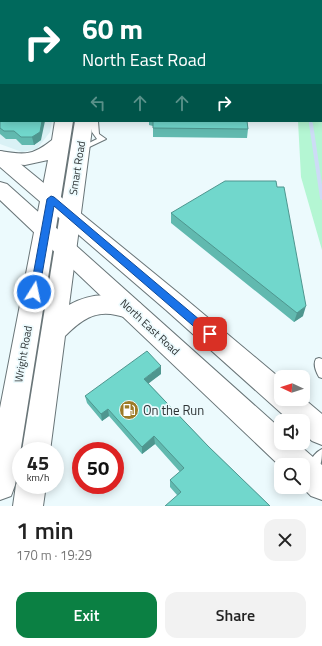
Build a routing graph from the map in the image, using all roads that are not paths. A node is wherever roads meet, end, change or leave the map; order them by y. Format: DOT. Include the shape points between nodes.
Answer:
graph roads {
  1 [pos="64,122"];
  2 [pos="84,122"];
  3 [pos="94,122"];
  4 [pos="59,143"];
  5 [pos="80,149"];
  6 [pos="0,157"];
  7 [pos="0,189"];
  8 [pos="51,199"];
  9 [pos="70,215"];
  10 [pos="45,231"];
  11 [pos="65,248"];
  12 [pos="132,310"];
  13 [pos="53,332"];
  14 [pos="319,362"];
  15 [pos="322,374"];
  16 [pos="274,390"];
  17 [pos="293,406"];
  18 [pos="322,432"];
  19 [pos="37,442"];
  20 [pos="311,469"];
  21 [pos="0,485"];
  22 [pos="30,494"];
  23 [pos="28,506"];
  1 -- 4 [label="main road, Smart Road"];
  2 -- 5 [label="main road, Smart Road"];
  3 -- 5 [label="lane" via="95,134 103,139"];
  4 -- 6 [label="main road" via="47,154 33,159"];
  4 -- 8 [label="main road, Smart Road"];
  5 -- 9 [label="main road, Smart Road"];
  6 -- 8 [label="main road"];
  7 -- 10 [label="main road, North East Road"];
  8 -- 9 [label="main road"];
  8 -- 10 [label="main road, Wright Road"];
  9 -- 11 [label="main road"];
  9 -- 16 [label="main road"];
  10 -- 11 [label="main road, North East Road"];
  10 -- 21 [label="main road, Wright Road"];
  11 -- 12 [label="main road, North East Road"];
  11 -- 13 [label="main road"];
  12 -- 13 [label="main road" via="104,304 90,306 71,316"];
  12 -- 20 [label="main road, North East Road"];
  13 -- 19 [label="main road"];
  14 -- 15 [label="lane"];
  17 -- 18 [label="main road"];
  22 -- 23 [label="main road"];
}
